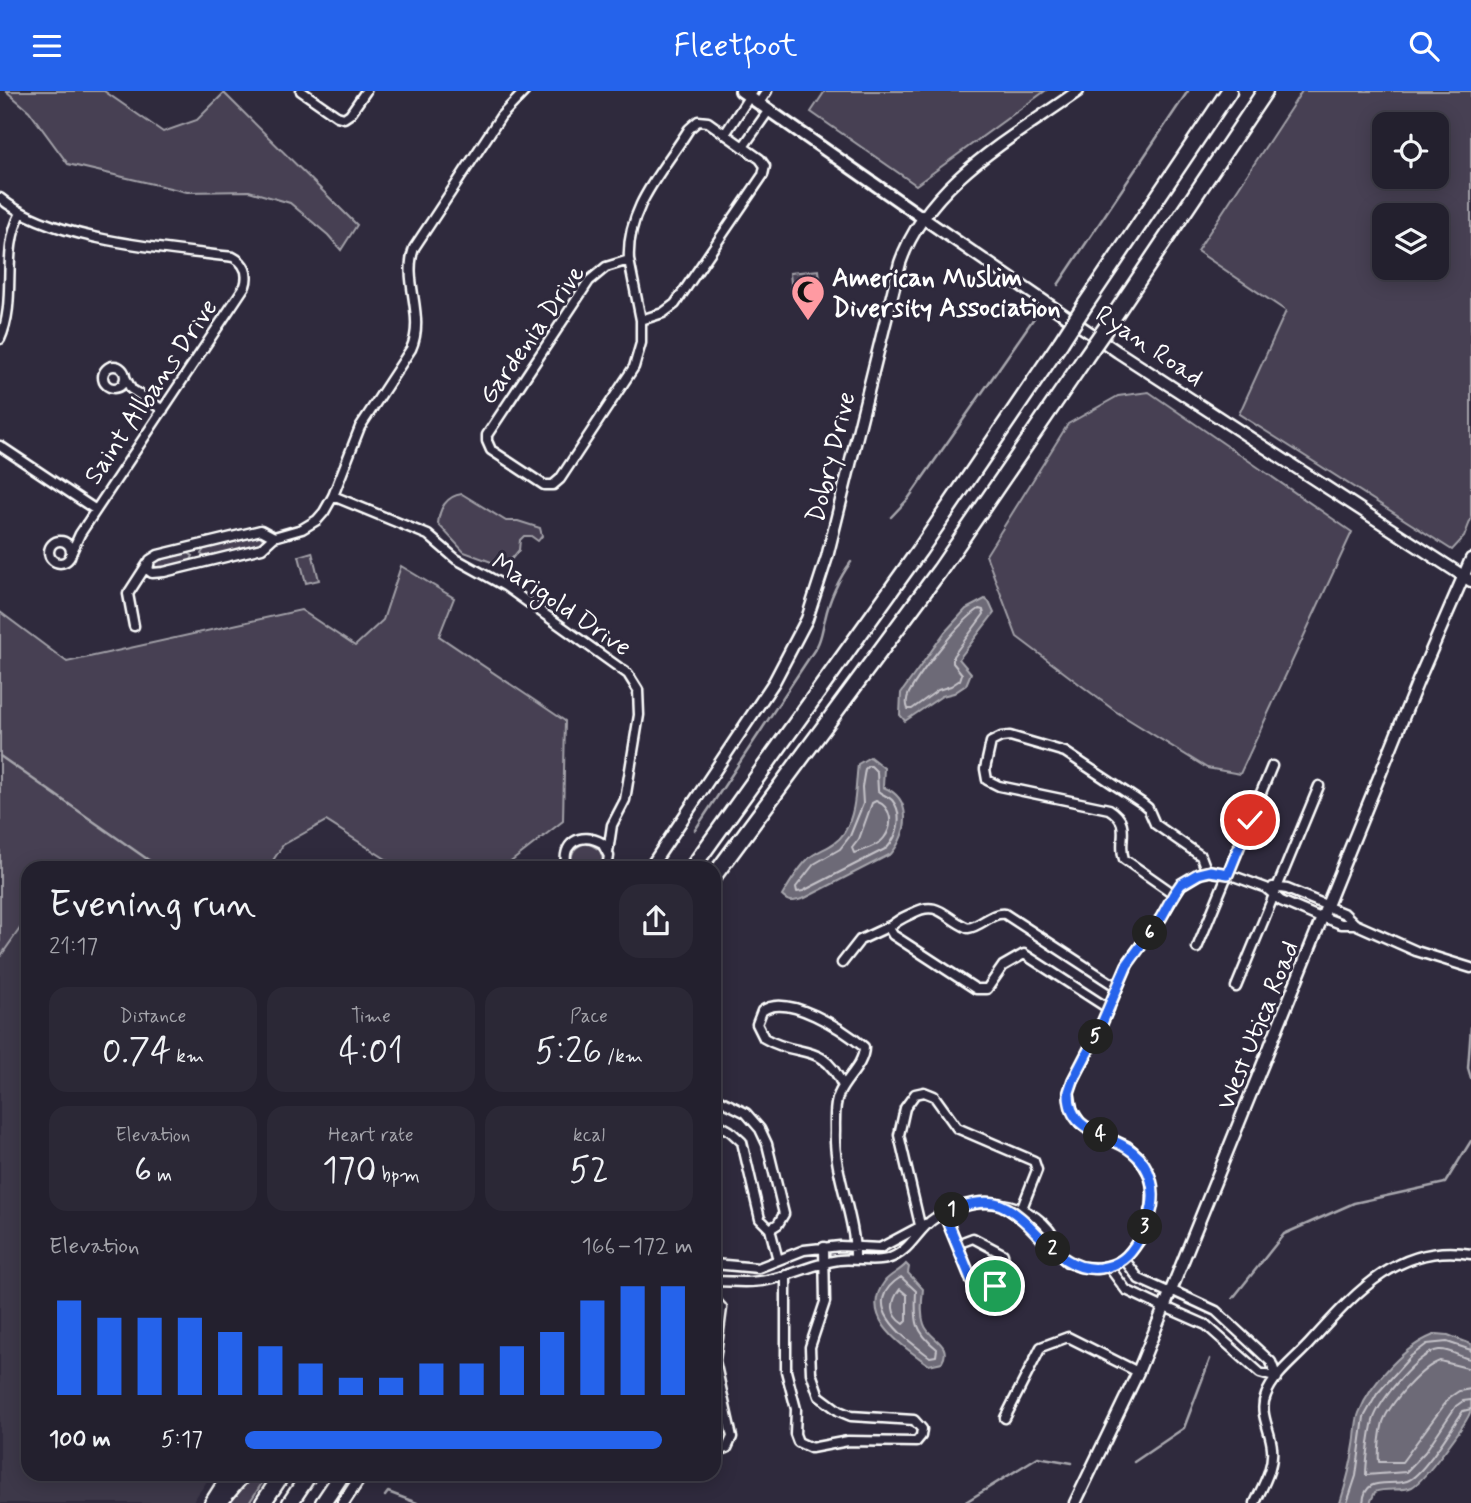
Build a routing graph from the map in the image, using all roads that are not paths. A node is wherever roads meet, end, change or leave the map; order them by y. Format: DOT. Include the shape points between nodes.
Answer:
graph roads {
  1 [pos="301,91"];
  2 [pos="366,91"];
  3 [pos="525,91"];
  4 [pos="767,91"];
  5 [pos="1078,91"];
  6 [pos="1229,91"];
  7 [pos="1265,91"];
  8 [pos="754,98"];
  9 [pos="724,134"];
  10 [pos="743,147"];
  11 [pos="0,198"];
  12 [pos="21,213"];
  13 [pos="923,218"];
  14 [pos="629,260"];
  15 [pos="641,320"];
  16 [pos="0,339"];
  17 [pos="125,376"];
  18 [pos="117,388"];
  19 [pos="131,389"];
  20 [pos="163,410"];
  21 [pos="0,446"];
  22 [pos="333,496"];
  23 [pos="96,510"];
  24 [pos="80,534"];
  25 [pos="274,537"];
  26 [pos="62,542"];
  27 [pos="70,556"];
  28 [pos="1471,559"];
  29 [pos="150,560"];
  30 [pos="152,573"];
  31 [pos="137,578"];
  32 [pos="1467,579"];
  33 [pos="134,627"];
  34 [pos="1272,766"];
  35 [pos="1320,786"];
  36 [pos="612,825"];
  37 [pos="593,838"];
  38 [pos="608,852"];
  39 [pos="565,861"];
  40 [pos="609,861"];
  41 [pos="655,861"];
  42 [pos="697,861"];
  43 [pos="721,867"];
  44 [pos="1207,871"];
  45 [pos="1228,874"];
  46 [pos="1275,891"];
  47 [pos="1174,894"];
  48 [pos="1328,906"];
  49 [pos="1323,918"];
  50 [pos="1355,924"];
  51 [pos="890,926"];
  52 [pos="1197,948"];
  53 [pos="842,963"];
  54 [pos="1471,968"];
  55 [pos="1117,987"];
  56 [pos="1236,987"];
  57 [pos="1109,1009"];
  58 [pos="843,1086"];
  59 [pos="721,1101"];
  60 [pos="721,1126"];
  61 [pos="1004,1206"];
  62 [pos="1022,1208"];
  63 [pos="944,1213"];
  64 [pos="924,1224"];
  65 [pos="770,1229"];
  66 [pos="957,1244"];
  67 [pos="824,1247"];
  68 [pos="856,1247"];
  69 [pos="1471,1254"];
  70 [pos="1062,1256"];
  71 [pos="855,1259"];
  72 [pos="1124,1259"];
  73 [pos="779,1260"];
  74 [pos="826,1262"];
  75 [pos="721,1265"];
  76 [pos="1109,1266"];
  77 [pos="786,1275"];
  78 [pos="721,1279"];
  79 [pos="1171,1292"];
  80 [pos="1165,1307"];
  81 [pos="1138,1372"];
  82 [pos="1277,1378"];
  83 [pos="721,1388"];
  84 [pos="1006,1419"];
  85 [pos="721,1450"];
  86 [pos="224,1481"];
  87 [pos="237,1481"];
  88 [pos="278,1481"];
  89 [pos="305,1481"];
  90 [pos="338,1481"];
  91 [pos="358,1481"];
  92 [pos="210,1503"];
  93 [pos="219,1503"];
  94 [pos="263,1503"];
  95 [pos="290,1503"];
  96 [pos="323,1503"];
  97 [pos="344,1503"];
  98 [pos="1075,1503"];
  99 [pos="1255,1503"];
  1 -- 2 [label="street" via="344,118"];
  3 -- 22 [label="street" via="501,116 414,248 410,269 415,339 360,427"];
  4 -- 8 [label="street"];
  5 -- 13 [label="street, Dobry Drive" via="964,174"];
  6 -- 42 [label="highway, bridge" via="919,551"];
  7 -- 43 [label="highway, bridge" via="946,562"];
  8 -- 9 [label="street"];
  8 -- 10 [label="street"];
  8 -- 13 [label="main road, Ryan Road"];
  9 -- 10 [label="street"];
  9 -- 14 [label="street" via="701,121 689,129 637,208"];
  10 -- 15 [label="street" via="763,162 763,175 675,304"];
  11 -- 12 [label="street"];
  12 -- 16 [label="street" via="10,240 6,316"];
  12 -- 20 [label="street, Saint Albans Drive" via="123,243 233,257 245,268 245,286"];
  13 -- 32 [label="street, Ryan Road" via="1118,352"];
  13 -- 41 [label="street, Dobry Drive" via="900,263 827,557 807,619 774,682"];
  14 -- 15 [label="street"];
  14 -- 15 [label="street, Gardenia Drive" via="606,267 589,281 490,430 486,441 491,450 544,485 561,479 628,378 641,343"];
  17 -- 18 [label="street"];
  17 -- 18 [label="street" via="116,366 106,370 105,383"];
  17 -- 19 [label="street"];
  18 -- 19 [label="street"];
  19 -- 20 [label="street"];
  20 -- 23 [label="street, Saint Albans Drive"];
  21 -- 23 [label="street"];
  22 -- 25 [label="street" via="317,520"];
  22 -- 36 [label="street, Marigold Drive" via="428,535 456,559 505,586 628,674 638,690 639,715 625,800"];
  23 -- 24 [label="street, Saint Albans Drive"];
  24 -- 26 [label="street"];
  24 -- 27 [label="street, Saint Albans Drive"];
  25 -- 29 [label="street" via="261,530"];
  25 -- 30 [label="street" via="262,548"];
  26 -- 27 [label="street"];
  26 -- 27 [label="street" via="50,547 50,558 59,563"];
  28 -- 32 [label="street, West Utica Road"];
  29 -- 30 [label="street"];
  29 -- 31 [label="street"];
  30 -- 31 [label="street"];
  31 -- 33 [label="street" via="128,598"];
  32 -- 48 [label="street, West Utica Road" via="1418,681"];
  34 -- 45 [label="street"];
  35 -- 46 [label="street"];
  36 -- 37 [label="street"];
  36 -- 38 [label="street, Marigold Drive"];
  37 -- 38 [label="street"];
  37 -- 39 [label="street" via="580,839 569,847"];
  38 -- 40 [label="street, Marigold Drive"];
  44 -- 45 [label="street"];
  44 -- 47 [label="street" via="1190,878"];
  44 -- 47 [label="street" via="1198,853 1155,824 1146,806 1069,754 1010,736 991,742 987,780 1109,809 1121,823 1124,859"];
  45 -- 46 [label="street"];
  45 -- 52 [label="street"];
  46 -- 48 [label="street"];
  46 -- 49 [label="street"];
  46 -- 56 [label="street"];
  47 -- 55 [label="street"];
  48 -- 49 [label="street, West Utica Road"];
  48 -- 50 [label="street"];
  49 -- 50 [label="street"];
  49 -- 79 [label="street, West Utica Road"];
  50 -- 54 [label="street" via="1416,951"];
  51 -- 53 [label="street" via="860,940"];
  51 -- 55 [label="street" via="927,906 968,928 1005,914"];
  51 -- 57 [label="street" via="893,935 976,989 987,989 1003,966 1024,954"];
  55 -- 57 [label="street"];
  57 -- 72 [label="street" via="1073,1080 1069,1099 1080,1123 1127,1146 1142,1161 1151,1180 1150,1215 1139,1241"];
  58 -- 58 [label="street" via="862,1058 863,1046 810,1013 776,1005 762,1011 757,1024 760,1035 828,1061"];
  58 -- 68 [label="street" via="836,1098 835,1143"];
  59 -- 65 [label="street" via="749,1115 763,1133 785,1215"];
  60 -- 65 [label="street" via="742,1142 760,1219"];
  61 -- 62 [label="street"];
  61 -- 63 [label="street" via="970,1204"];
  61 -- 70 [label="street"];
  62 -- 64 [label="street" via="1037,1170 1034,1161 957,1128 934,1096 921,1092 907,1103 899,1135"];
  62 -- 70 [label="street" via="1050,1230"];
  63 -- 64 [label="street"];
  63 -- 66 [label="street"];
  64 -- 68 [label="street" via="888,1246"];
  64 -- 71 [label="street" via="908,1247 895,1256"];
  65 -- 73 [label="street"];
  66 -- 66 [label="street" via="976,1291 982,1296 991,1293 1004,1263 1003,1254 973,1238"];
  67 -- 68 [label="street"];
  67 -- 73 [label="street"];
  67 -- 74 [label="street"];
  68 -- 71 [label="street"];
  69 -- 82 [label="street" via="1431,1254 1370,1281"];
  70 -- 76 [label="street" via="1080,1267"];
  71 -- 74 [label="street"];
  72 -- 76 [label="street"];
  72 -- 79 [label="street" via="1139,1279"];
  73 -- 75 [label="street" via="748,1269"];
  73 -- 77 [label="street"];
  74 -- 77 [label="street"];
  74 -- 77 [label="street" via="825,1302 810,1347 817,1393 851,1416 914,1420 922,1429 916,1443 848,1441 811,1448 798,1442 796,1409 786,1371"];
  76 -- 80 [label="street" via="1126,1290"];
  77 -- 78 [label="street" via="761,1281"];
  79 -- 80 [label="street, West Utica Road"];
  79 -- 82 [label="street" via="1216,1311 1271,1362"];
  80 -- 81 [label="street, West Utica Road"];
  80 -- 82 [label="street" via="1206,1325 1260,1373"];
  81 -- 84 [label="street" via="1068,1337 1041,1347"];
  81 -- 98 [label="street, West Utica Road"];
  82 -- 99 [label="street" via="1264,1401 1272,1459"];
  83 -- 85 [label="street" via="732,1437"];
  86 -- 92 [label="street"];
  87 -- 93 [label="highway"];
  88 -- 94 [label="highway"];
  89 -- 95 [label="highway"];
  90 -- 96 [label="highway"];
  91 -- 97 [label="street"];
}
